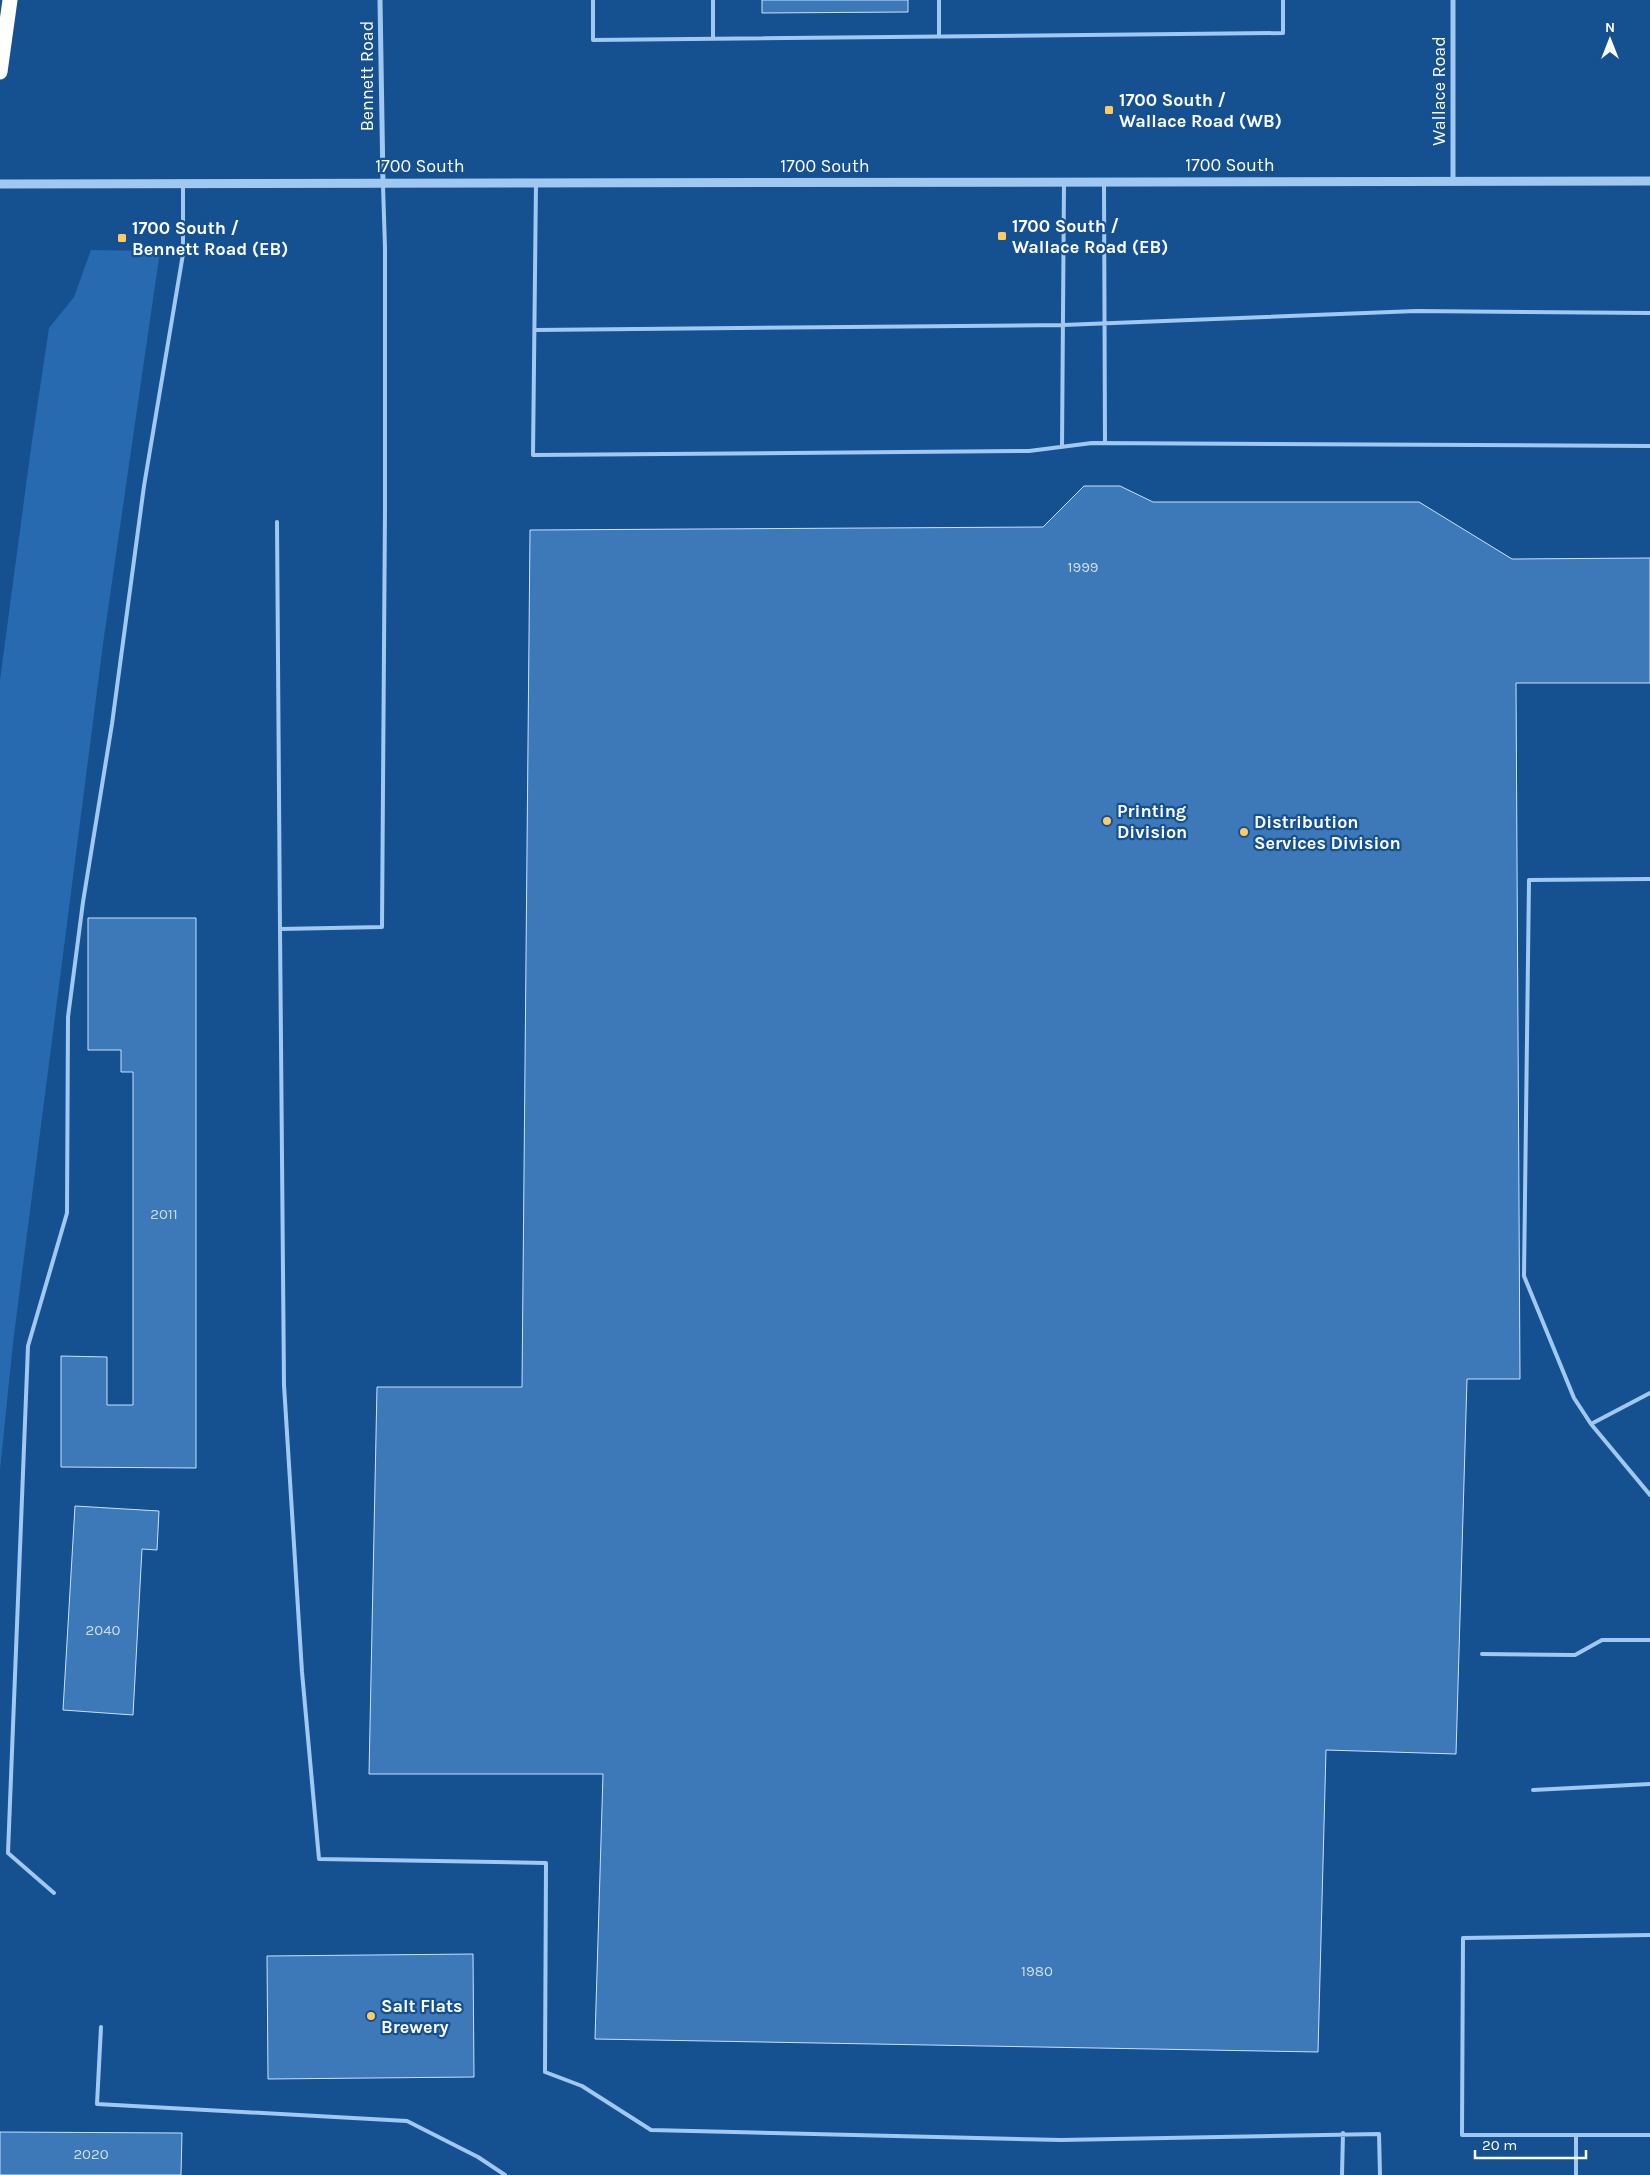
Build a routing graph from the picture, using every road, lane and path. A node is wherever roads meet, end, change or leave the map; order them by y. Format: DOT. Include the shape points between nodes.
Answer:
graph roads {
  1 [pos="10,0"];
  2 [pos="380,0"];
  3 [pos="593,0"];
  4 [pos="713,0"];
  5 [pos="939,0"];
  6 [pos="1283,0"];
  7 [pos="1452,0"];
  8 [pos="939,37"];
  9 [pos="713,39"];
  10 [pos="0,72"];
  11 [pos="1453,181"];
  12 [pos="1650,181"];
  13 [pos="1064,182"];
  14 [pos="1104,182"];
  15 [pos="183,183"];
  16 [pos="382,183"];
  17 [pos="536,183"];
  18 [pos="0,184"];
  19 [pos="1650,313"];
  20 [pos="1105,324"];
  21 [pos="1063,325"];
  22 [pos="535,330"];
  23 [pos="1105,443"];
  24 [pos="1650,446"];
  25 [pos="1062,447"];
  26 [pos="277,522"];
  27 [pos="1650,879"];
  28 [pos="280,929"];
  29 [pos="1650,1393"];
  30 [pos="1591,1424"];
  31 [pos="1650,1495"];
  32 [pos="1650,1640"];
  33 [pos="1482,1654"];
  34 [pos="1650,1784"];
  35 [pos="1533,1790"];
  36 [pos="54,1893"];
  37 [pos="1650,1935"];
  38 [pos="101,2027"];
  39 [pos="1343,2133"];
  40 [pos="1576,2135"];
  41 [pos="1650,2135"];
  42 [pos="505,2175"];
  43 [pos="1342,2175"];
  44 [pos="1380,2175"];
  45 [pos="1576,2175"];
  1 -- 10 [label="highway"];
  2 -- 16 [label="street, Bennett Road"];
  3 -- 9 [label="lane" via="593,40"];
  4 -- 9 [label="lane"];
  5 -- 8 [label="lane"];
  6 -- 8 [label="lane" via="1283,34"];
  7 -- 11 [label="street, Wallace Road"];
  8 -- 9 [label="lane"];
  11 -- 12 [label="street, 1700 South"];
  11 -- 14 [label="street, 1700 South"];
  13 -- 14 [label="street, 1700 South"];
  13 -- 17 [label="street, 1700 South"];
  13 -- 21 [label="lane"];
  14 -- 20 [label="lane"];
  15 -- 16 [label="street, 1700 South"];
  15 -- 18 [label="street, 1700 South"];
  15 -- 36 [label="lane" via="182,254 144,486 68,1017 67,1213 28,1346 8,1853"];
  16 -- 17 [label="street, 1700 South"];
  16 -- 28 [label="lane" via="385,248 382,927"];
  17 -- 22 [label="lane"];
  19 -- 20 [label="lane" via="1416,311"];
  20 -- 21 [label="lane"];
  20 -- 23 [label="lane"];
  21 -- 22 [label="lane"];
  21 -- 25 [label="lane"];
  22 -- 25 [label="lane" via="533,455 1029,450"];
  23 -- 24 [label="lane"];
  23 -- 25 [label="lane"];
  26 -- 28 [label="lane"];
  27 -- 30 [label="lane" via="1529,880 1524,1276 1574,1398"];
  28 -- 39 [label="lane" via="284,1385 302,1672 319,1859 546,1863 545,2072 582,2086 651,2130 1061,2140"];
  29 -- 30 [label="lane"];
  30 -- 31 [label="lane"];
  32 -- 33 [label="lane" via="1602,1640 1575,1655"];
  34 -- 35 [label="lane"];
  37 -- 40 [label="lane" via="1463,1938 1462,2135"];
  38 -- 42 [label="lane" via="97,2104 407,2121 478,2157"];
  39 -- 43 [label="lane"];
  39 -- 44 [label="lane" via="1379,2134"];
  40 -- 41 [label="lane"];
  40 -- 45 [label="lane"];
}
